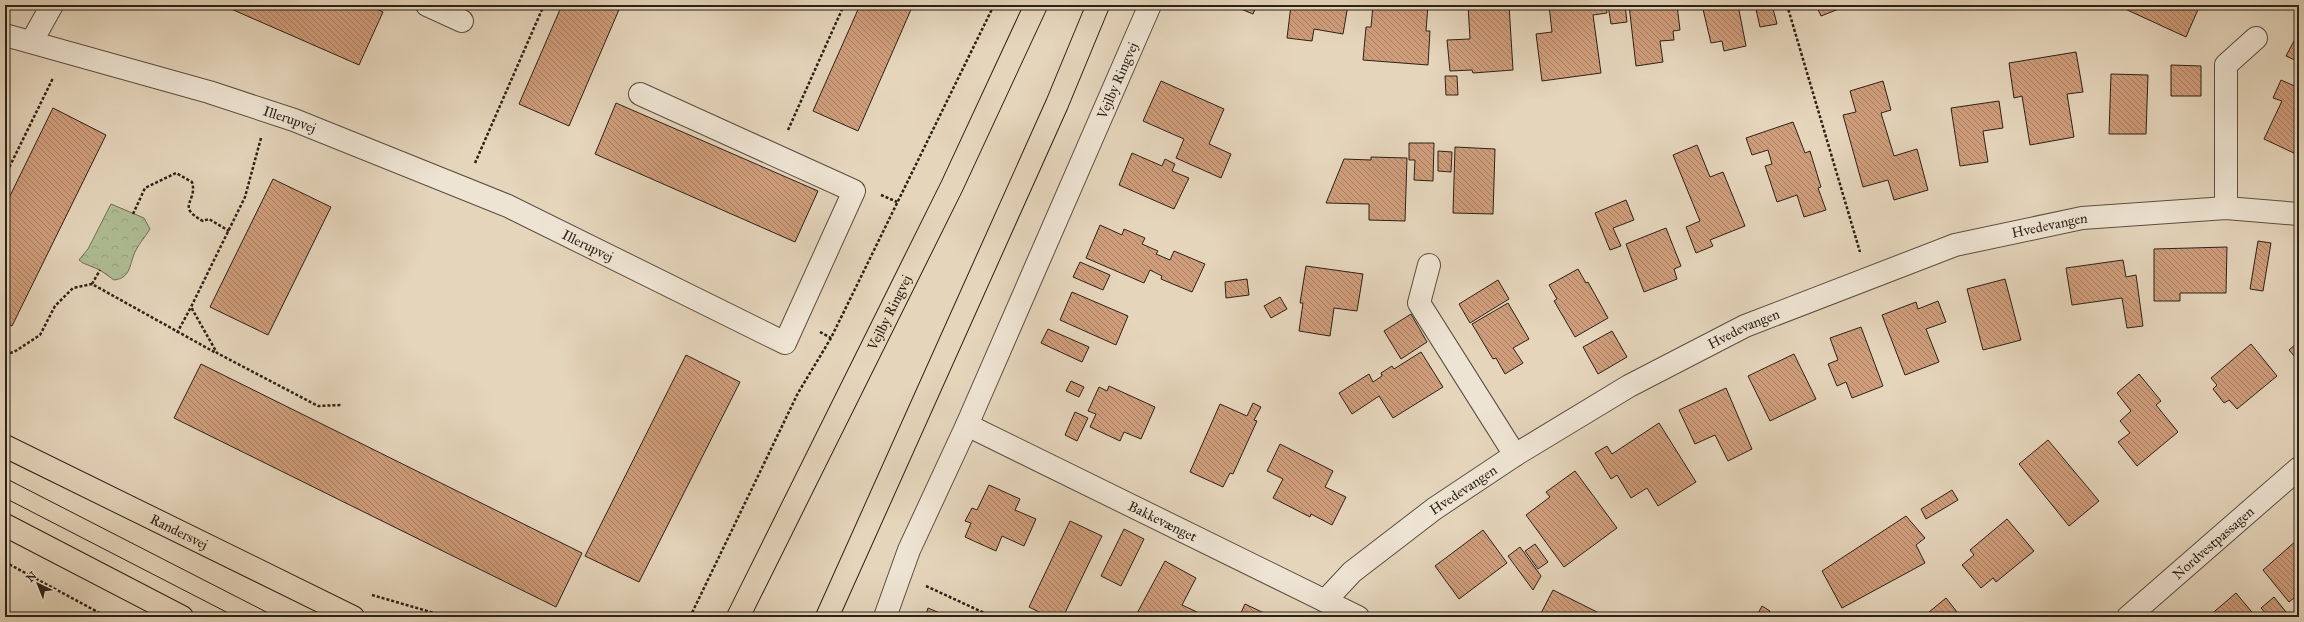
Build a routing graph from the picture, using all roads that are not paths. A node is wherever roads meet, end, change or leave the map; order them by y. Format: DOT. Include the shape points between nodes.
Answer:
graph roads {
  1 [pos="52,5"];
  2 [pos="427,5"];
  3 [pos="1036,5"];
  4 [pos="1098,5"];
  5 [pos="1150,5"];
  6 [pos="462,21"];
  7 [pos="5,35"];
  8 [pos="2256,38"];
  9 [pos="32,41"];
  10 [pos="640,94"];
  11 [pos="2226,208"];
  12 [pos="2299,214"];
  13 [pos="1429,265"];
  14 [pos="967,425"];
  15 [pos="5,446"];
  16 [pos="1515,455"];
  17 [pos="2299,468"];
  18 [pos="5,525"];
  19 [pos="1325,601"];
  20 [pos="182,617"];
  21 [pos="353,617"];
  22 [pos="738,617"];
  23 [pos="827,617"];
  24 [pos="885,617"];
  25 [pos="1358,617"];
  26 [pos="2128,617"];
  1 -- 9 [label="street"];
  2 -- 6 [label="street"];
  3 -- 22 [label="main road, Vejlby Ringvej" via="952,186"];
  4 -- 23 [label="main road"];
  5 -- 14 [label="street, Vejlby Ringvej"];
  7 -- 9 [label="street, Illerupvej"];
  8 -- 11 [label="street" via="2226,65"];
  9 -- 10 [label="street, Illerupvej" via="209,92 309,125 508,206 785,343 854,191"];
  11 -- 12 [label="street, Hvedevangen"];
  11 -- 16 [label="street, Hvedevangen" via="2082,218 1955,245 1745,326 1629,386"];
  13 -- 16 [label="street" via="1419,303"];
  14 -- 19 [label="street, Bakkevænget"];
  14 -- 24 [label="street, Vejlby Ringvej" via="908,550"];
  15 -- 21 [label="main road, Randersvej"];
  16 -- 19 [label="street, Hvedevangen" via="1428,514 1352,572"];
  17 -- 26 [label="street, Nordvestpassagen"];
  18 -- 20 [label="main road"];
  19 -- 25 [label="street, Bakkevænget"];
}
